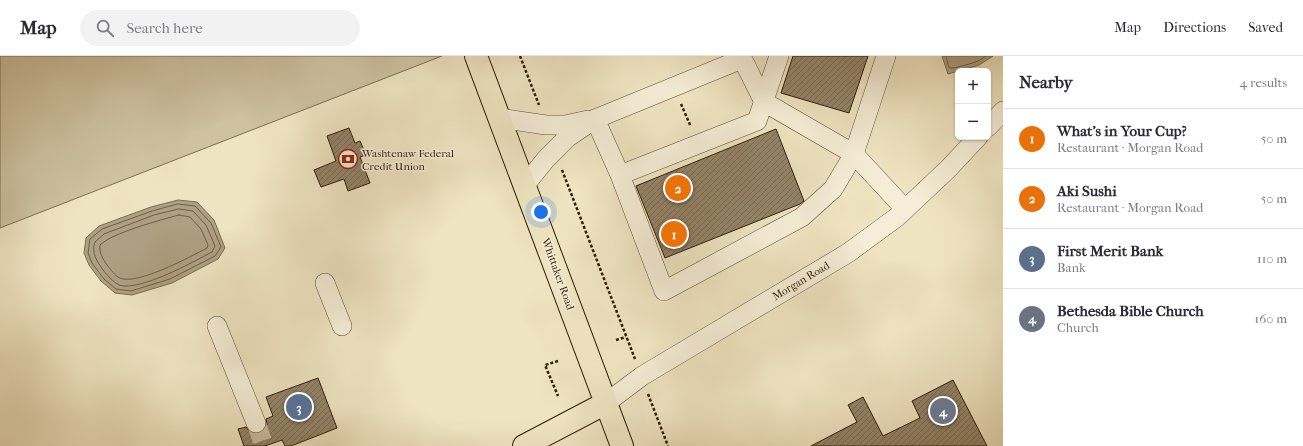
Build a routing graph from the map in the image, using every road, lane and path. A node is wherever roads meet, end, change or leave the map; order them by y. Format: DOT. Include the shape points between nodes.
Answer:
graph roads {
  1 [pos="476,56"];
  2 [pos="520,56"];
  3 [pos="779,56"];
  4 [pos="886,56"];
  5 [pos="741,57"];
  6 [pos="674,87"];
  7 [pos="764,102"];
  8 [pos="539,106"];
  9 [pos="1003,111"];
  10 [pos="499,118"];
  11 [pos="595,119"];
  12 [pos="991,124"];
  13 [pos="975,140"];
  14 [pos="698,144"];
  15 [pos="854,154"];
  16 [pos="561,165"];
  17 [pos="620,175"];
  18 [pos="524,185"];
  19 [pos="905,209"];
  20 [pos="325,283"];
  21 [pos="217,326"];
  22 [pos="342,326"];
  23 [pos="626,337"];
  24 [pos="616,340"];
  25 [pos="628,340"];
  26 [pos="558,361"];
  27 [pos="558,396"];
  28 [pos="649,397"];
  29 [pos="606,403"];
  30 [pos="256,423"];
  31 [pos="524,446"];
  32 [pos="622,446"];
  33 [pos="668,446"];
  1 -- 10 [label="main road, Whittaker Road"];
  2 -- 8 [label="path"];
  3 -- 7 [label="street"];
  4 -- 15 [label="street"];
  5 -- 6 [label="street"];
  5 -- 7 [label="street"];
  6 -- 11 [label="street"];
  6 -- 14 [label="path"];
  7 -- 14 [label="street" via="757,121"];
  7 -- 15 [label="street"];
  9 -- 12 [label="street"];
  10 -- 11 [label="street" via="546,125 565,125"];
  10 -- 18 [label="main road, Whittaker Road"];
  11 -- 17 [label="street"];
  11 -- 18 [label="street" via="567,138"];
  13 -- 19 [label="street, Morgan Road"];
  14 -- 17 [label="street"];
  15 -- 17 [label="street" via="833,189 802,217 664,291"];
  15 -- 19 [label="street"];
  16 -- 23 [label="path"];
  18 -- 29 [label="main road, Whittaker Road"];
  19 -- 29 [label="street, Morgan Road" via="848,253 642,376"];
  20 -- 22 [label="street"];
  21 -- 30 [label="street"];
  23 -- 24 [label="path"];
  23 -- 25 [label="path"];
  26 -- 27 [label="path" via="545,365"];
  28 -- 33 [label="path"];
  29 -- 31 [label="main road"];
  29 -- 32 [label="main road, Whittaker Road"];
}
